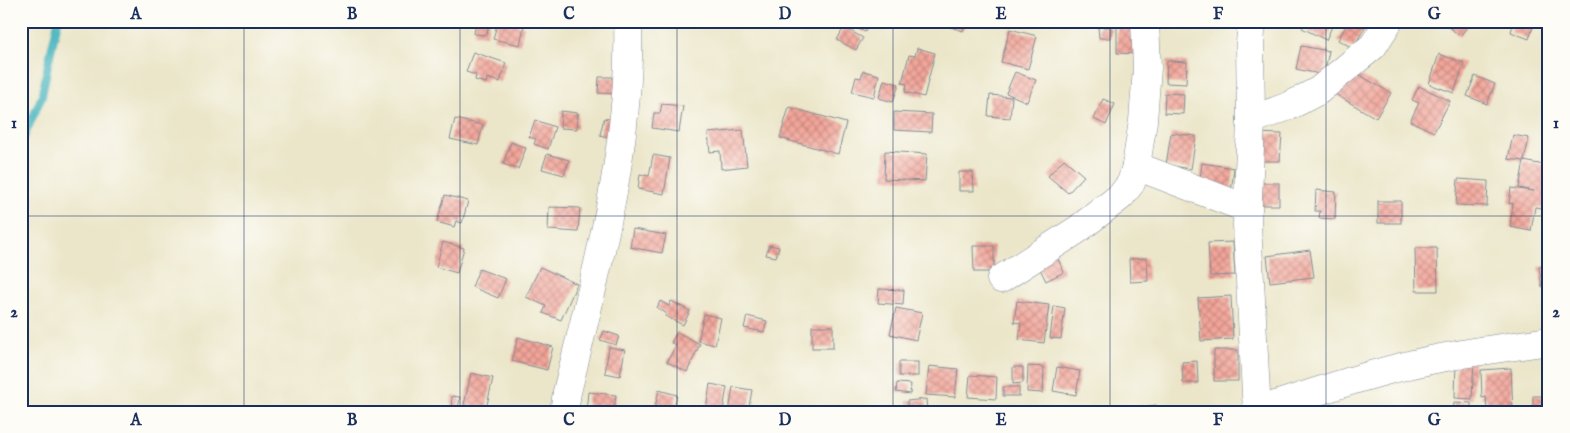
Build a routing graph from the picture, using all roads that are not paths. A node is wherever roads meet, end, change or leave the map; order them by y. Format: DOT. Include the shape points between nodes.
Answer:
graph roads {
  1 [pos="628,21"];
  2 [pos="1145,21"];
  3 [pos="1252,21"];
  4 [pos="1389,21"];
  5 [pos="1251,120"];
  6 [pos="1136,166"];
  7 [pos="1248,209"];
  8 [pos="1001,280"];
  9 [pos="1549,341"];
  10 [pos="1256,411"];
  11 [pos="564,412"];
  1 -- 11 [label="street" via="629,67 621,142"];
  2 -- 6 [label="street" via="1147,68"];
  3 -- 5 [label="street"];
  4 -- 5 [label="street" via="1373,46 1318,91"];
  5 -- 7 [label="street"];
  6 -- 7 [label="street"];
  6 -- 8 [label="street" via="1121,196 1077,230"];
  7 -- 10 [label="street" via="1246,225"];
  9 -- 10 [label="street" via="1450,356 1309,392"];
}
